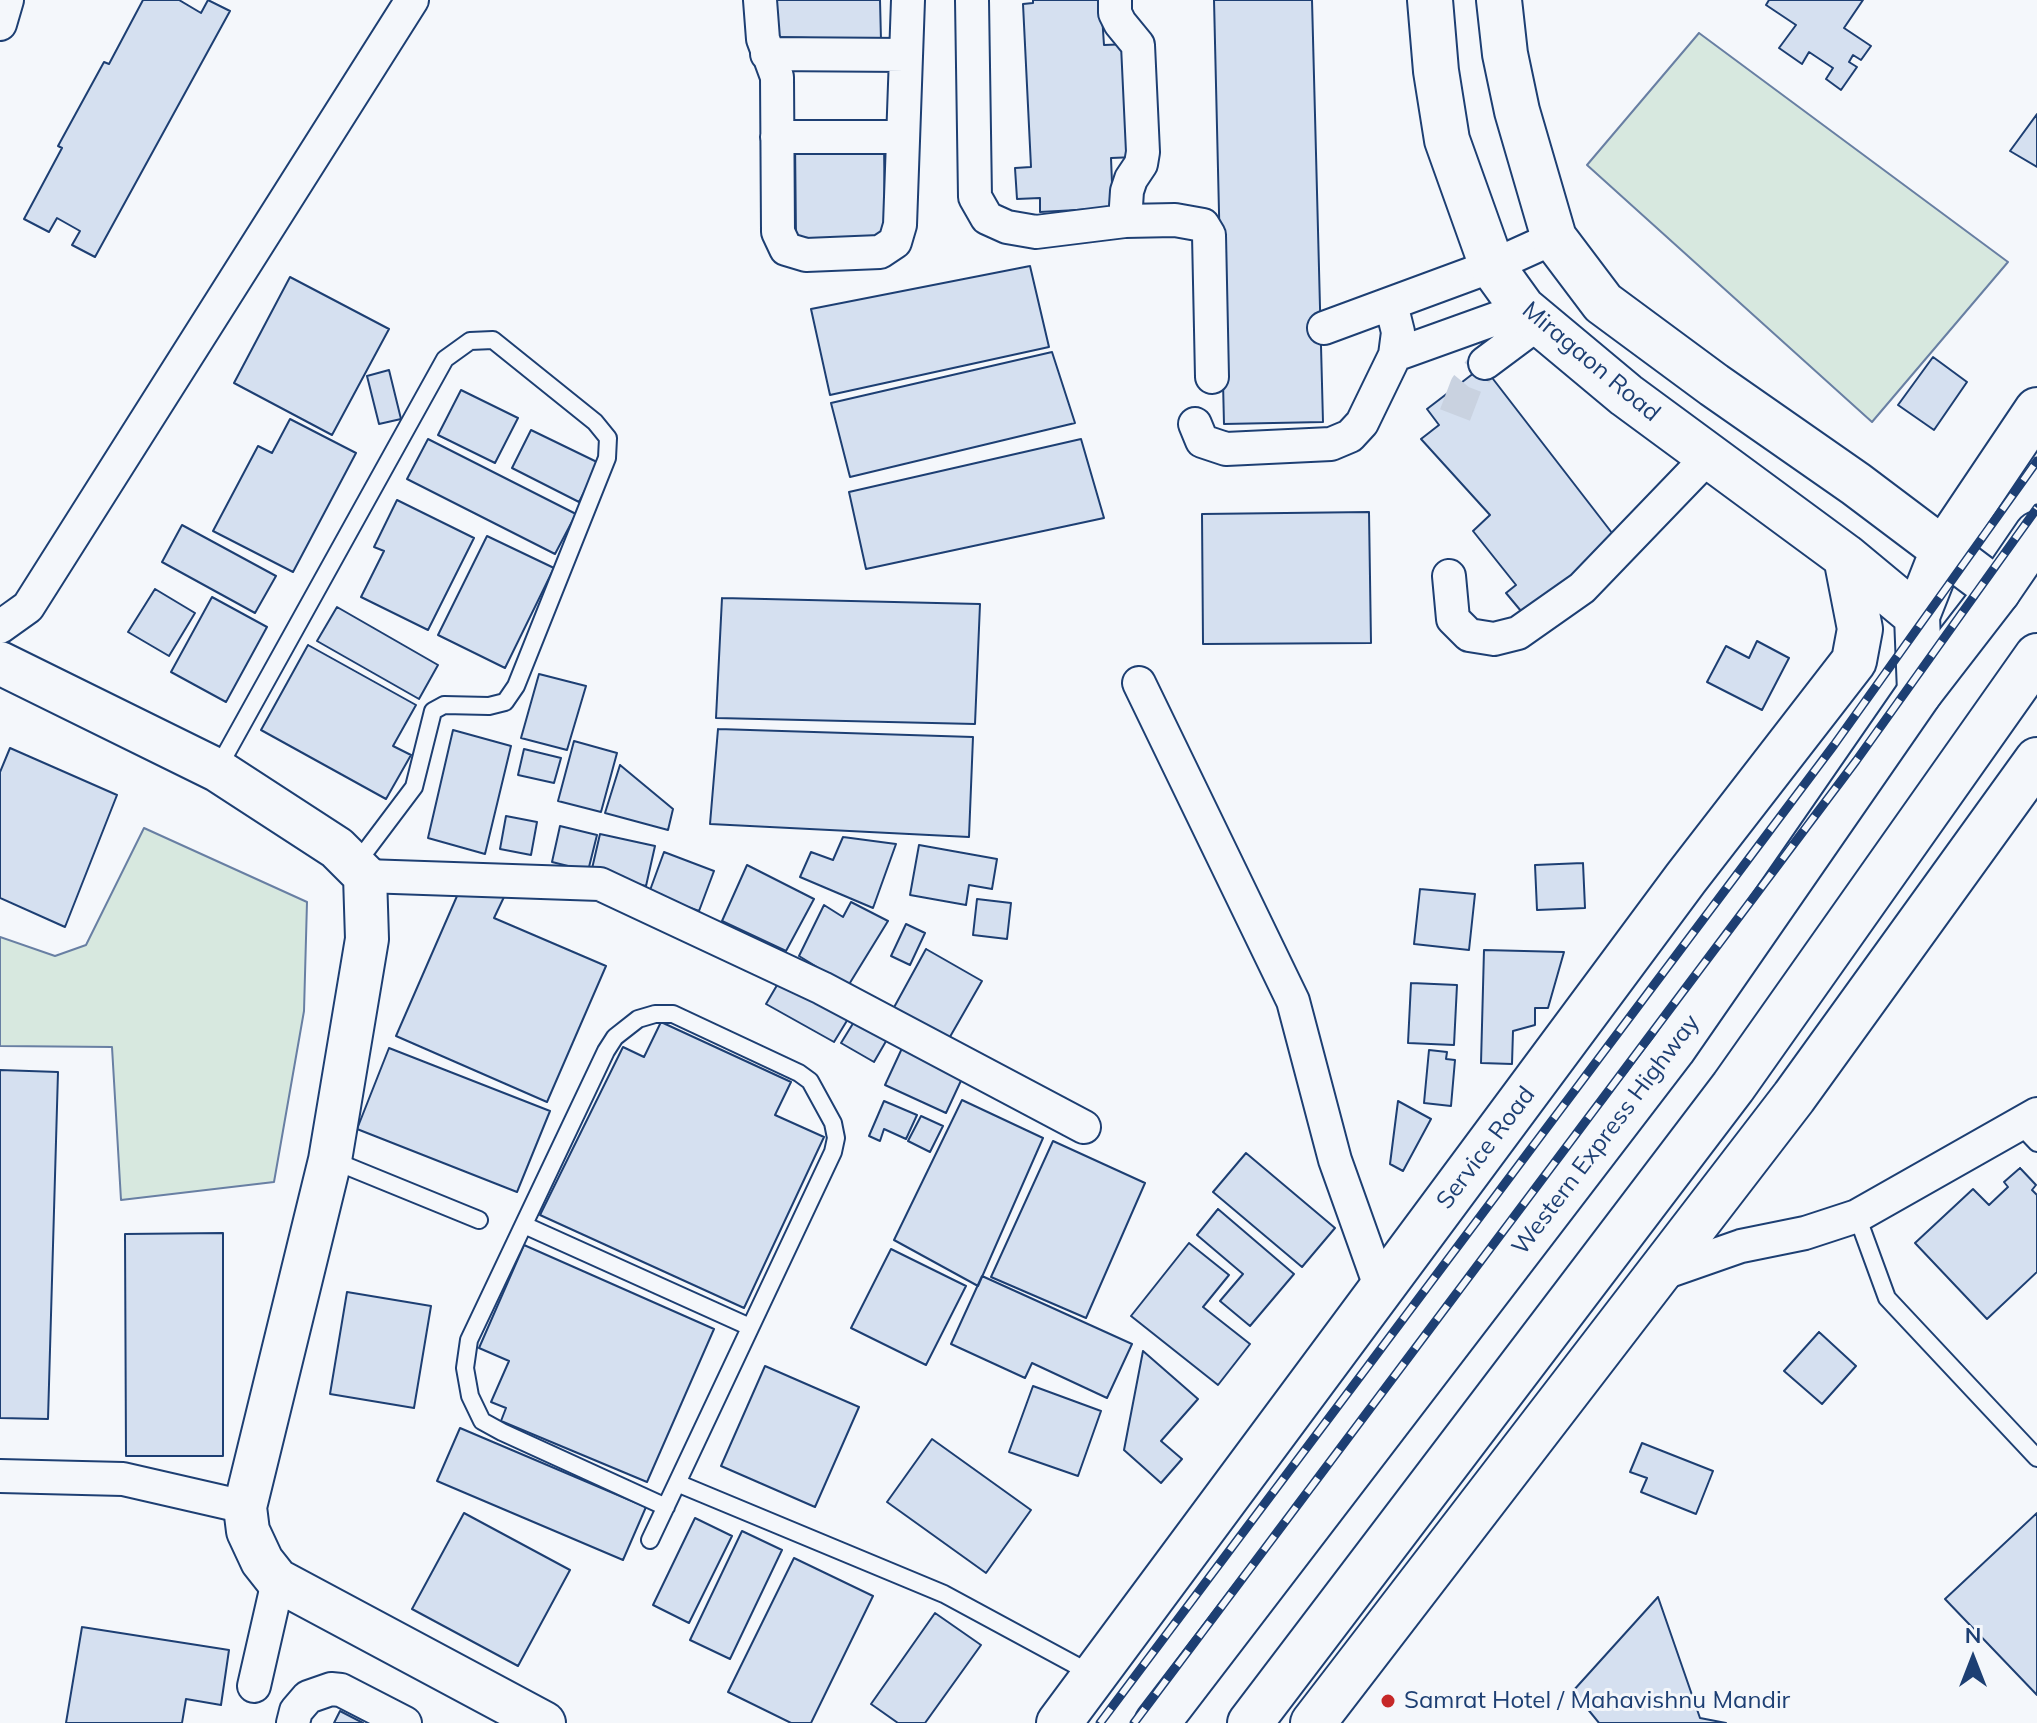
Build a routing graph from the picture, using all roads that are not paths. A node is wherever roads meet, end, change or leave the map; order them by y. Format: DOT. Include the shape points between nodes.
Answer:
graph roads {
  1 [pos="7,0"];
  2 [pos="412,0"];
  3 [pos="760,0"];
  4 [pos="908,0"];
  5 [pos="972,0"];
  6 [pos="1115,0"];
  7 [pos="1430,0"];
  8 [pos="1499,0"];
  9 [pos="0,24"];
  10 [pos="767,54"];
  11 [pos="906,55"];
  12 [pos="777,137"];
  13 [pos="903,137"];
  14 [pos="1125,221"];
  15 [pos="1554,238"];
  16 [pos="1492,266"];
  17 [pos="1391,304"];
  18 [pos="1531,316"];
  19 [pos="1324,328"];
  20 [pos="1395,355"];
  21 [pos="1485,363"];
  22 [pos="1212,377"];
  23 [pos="2037,410"];
  24 [pos="1195,424"];
  25 [pos="1709,456"];
  26 [pos="2037,534"];
  27 [pos="1943,550"];
  28 [pos="1846,557"];
  29 [pos="1449,576"];
  30 [pos="1998,591"];
  31 [pos="1917,616"];
  32 [pos="0,627"];
  33 [pos="2037,656"];
  34 [pos="0,663"];
  35 [pos="1139,683"];
  36 [pos="1920,692"];
  37 [pos="2037,760"];
  38 [pos="217,770"];
  39 [pos="360,870"];
  40 [pos="1084,1127"];
  41 [pos="2031,1127"];
  42 [pos="330,1160"];
  43 [pos="1857,1216"];
  44 [pos="479,1220"];
  45 [pos="524,1225"];
  46 [pos="1658,1275"];
  47 [pos="1381,1289"];
  48 [pos="750,1327"];
  49 [pos="2037,1458"];
  50 [pos="0,1476"];
  51 [pos="677,1483"];
  52 [pos="245,1507"];
  53 [pos="666,1507"];
  54 [pos="650,1540"];
  55 [pos="278,1581"];
  56 [pos="1093,1675"];
  57 [pos="254,1686"];
  58 [pos="293,1723"];
  59 [pos="405,1723"];
  60 [pos="544,1723"];
  61 [pos="1059,1723"];
  62 [pos="1157,1723"];
  63 [pos="1250,1723"];
  64 [pos="1313,1723"];
  1 -- 9 [label="street"];
  2 -- 32 [label="street" via="28,607"];
  3 -- 10 [label="street"];
  4 -- 11 [label="street"];
  5 -- 14 [label="street" via="975,197 987,218 1036,232"];
  6 -- 14 [label="street" via="1120,23 1138,45 1143,152 1127,191"];
  7 -- 16 [label="main road, Miragaon Road" via="1447,140"];
  8 -- 15 [label="main road" via="1517,111"];
  10 -- 11 [label="street"];
  10 -- 12 [label="street" via="777,77"];
  11 -- 13 [label="street"];
  12 -- 13 [label="street"];
  12 -- 13 [label="street" via="778,232 786,249 806,255 880,252 895,242"];
  14 -- 22 [label="street" via="1196,222 1209,235"];
  15 -- 16 [label="street"];
  15 -- 27 [label="main road" via="1603,303"];
  16 -- 17 [label="street"];
  16 -- 18 [label="main road, Miragaon Road"];
  17 -- 19 [label="street"];
  17 -- 20 [label="street" via="1398,332"];
  18 -- 20 [label="street"];
  18 -- 21 [label="street"];
  18 -- 25 [label="main road, Miragaon Road"];
  20 -- 24 [label="street" via="1362,423 1350,436 1331,444 1226,449 1202,441"];
  23 -- 27 [label="main road"];
  25 -- 28 [label="main road, Miragaon Road"];
  25 -- 29 [label="street" via="1582,588 1518,633 1494,639 1469,635 1453,619"];
  26 -- 30 [label="main road, Western Express Highway"];
  27 -- 30 [label="main road"];
  27 -- 31 [label="main road"];
  28 -- 31 [label="main road, Miragaon Road"];
  28 -- 47 [label="main road, Service Road" via="1860,629 1854,661"];
  30 -- 36 [label="main road, Western Express Highway"];
  31 -- 36 [label="main road"];
  33 -- 63 [label="main road" via="1733,1087"];
  34 -- 38 [label="street"];
  35 -- 47 [label="street" via="1293,1001 1335,1160"];
  36 -- 62 [label="main road, Western Express Highway" via="1673,1049"];
  37 -- 46 [label="main road" via="1794,1097"];
  38 -- 39 [label="street" via="337,848"];
  38 -- 39 [label="lane" via="445,359 470,341 493,340 595,422 608,438 607,458 516,686 505,702 444,705 433,711 414,787"];
  39 -- 40 [label="street" via="600,884 822,988"];
  39 -- 42 [label="street" via="367,939"];
  41 -- 43 [label="street"];
  42 -- 44 [label="lane"];
  42 -- 52 [label="street"];
  43 -- 46 [label="street" via="1741,1246"];
  43 -- 49 [label="lane" via="1887,1298"];
  45 -- 48 [label="lane"];
  45 -- 48 [label="lane" via="615,1037 638,1019 673,1014 799,1073 810,1081 833,1123 833,1152"];
  45 -- 53 [label="lane" via="469,1340 465,1368 482,1421"];
  46 -- 64 [label="main road"];
  47 -- 56 [label="main road, Service Road"];
  48 -- 51 [label="lane"];
  50 -- 52 [label="street" via="123,1479"];
  51 -- 53 [label="lane"];
  51 -- 56 [label="lane" via="944,1594"];
  52 -- 55 [label="street" via="254,1546"];
  53 -- 54 [label="lane"];
  55 -- 57 [label="street"];
  55 -- 60 [label="street"];
  56 -- 61 [label="main road, Service Road"];
  58 -- 59 [label="street" via="308,1697 331,1689"];
}
